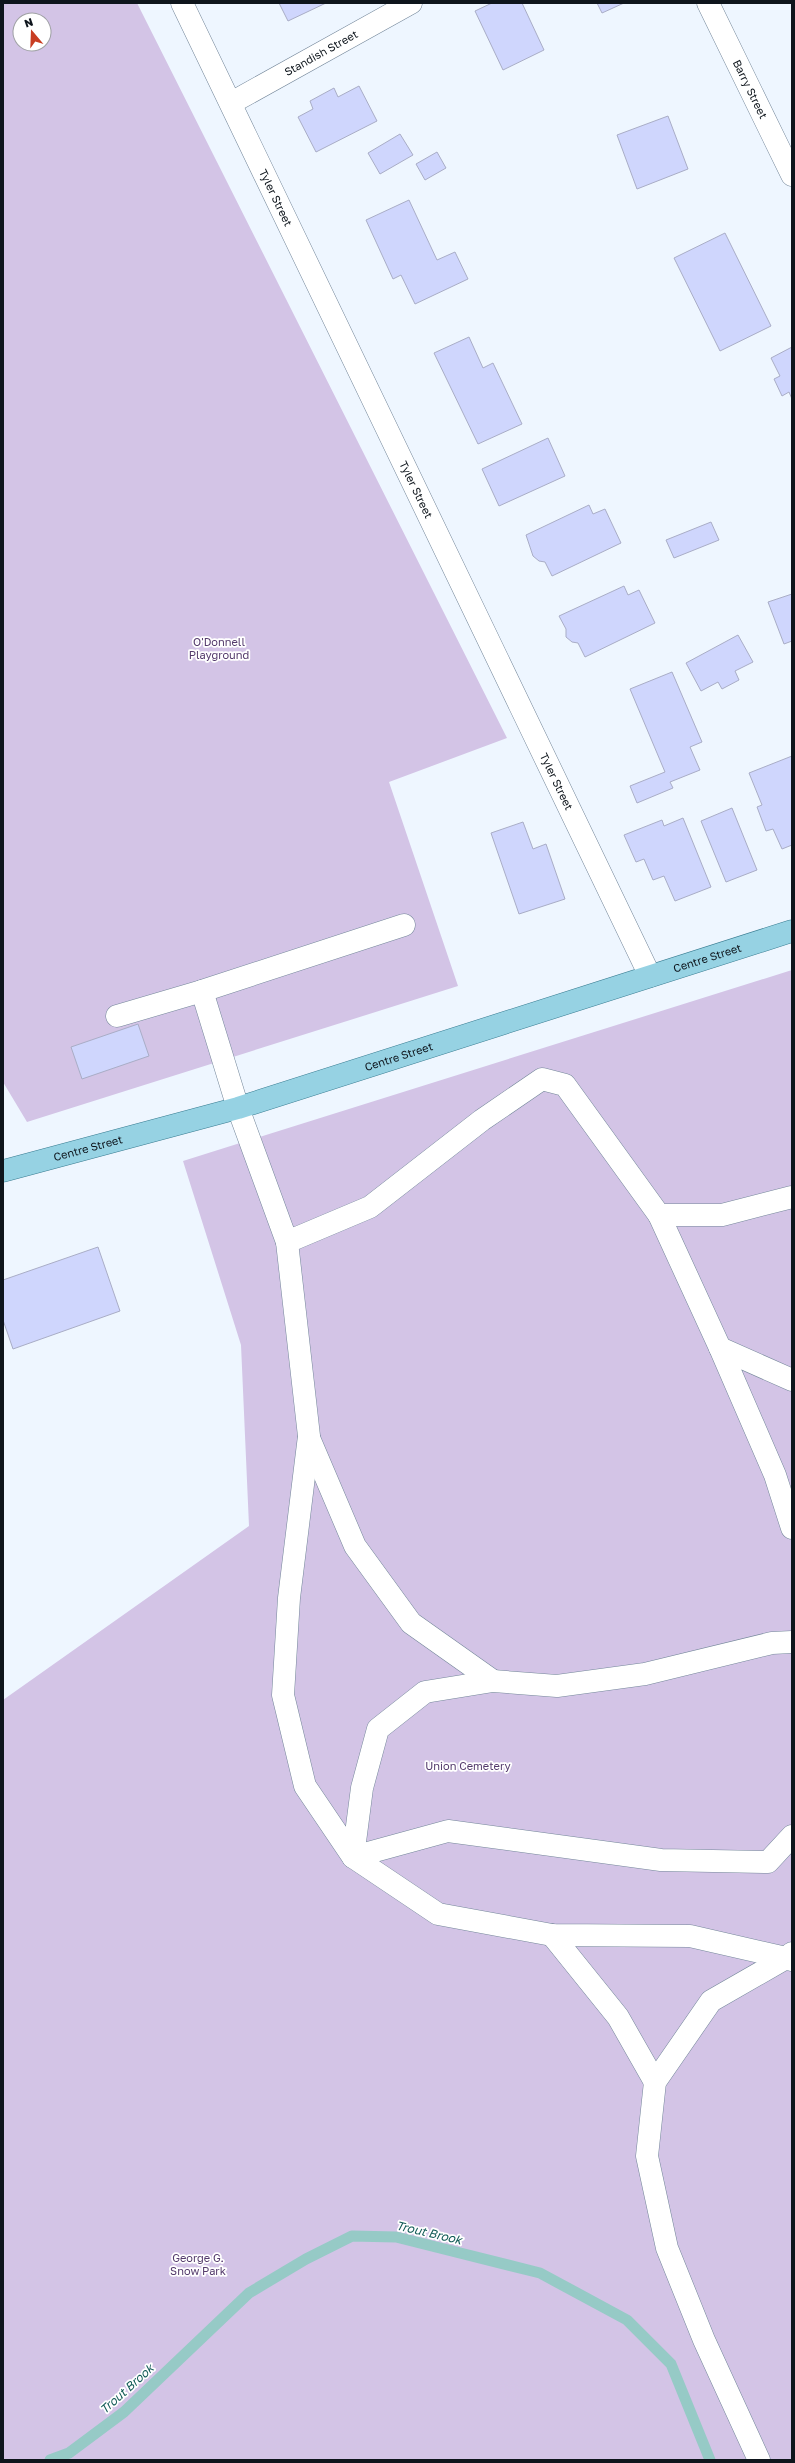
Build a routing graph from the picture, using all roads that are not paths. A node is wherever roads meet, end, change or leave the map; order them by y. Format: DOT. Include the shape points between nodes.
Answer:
graph roads {
  1 [pos="182,3"];
  2 [pos="411,3"];
  3 [pos="708,3"];
  4 [pos="231,103"];
  5 [pos="792,175"];
  6 [pos="404,925"];
  7 [pos="792,931"];
  8 [pos="650,976"];
  9 [pos="202,991"];
  10 [pos="117,1016"];
  11 [pos="238,1108"];
  12 [pos="3,1172"];
  13 [pos="792,1197"];
  14 [pos="659,1215"];
  15 [pos="287,1242"];
  16 [pos="720,1348"];
  17 [pos="792,1380"];
  18 [pos="309,1436"];
  19 [pos="792,1528"];
  20 [pos="792,1642"];
  21 [pos="493,1681"];
  22 [pos="792,1836"];
  23 [pos="353,1857"];
  24 [pos="552,1935"];
  25 [pos="790,1957"];
  26 [pos="655,2082"];
  27 [pos="759,2460"];
  1 -- 4 [label="street, Tyler Street"];
  2 -- 4 [label="street, Standish Street"];
  3 -- 5 [label="street, Barry Street"];
  4 -- 8 [label="street, Tyler Street"];
  6 -- 9 [label="street"];
  7 -- 8 [label="main road, Centre Street"];
  8 -- 11 [label="main road, Centre Street"];
  9 -- 10 [label="street"];
  9 -- 11 [label="street"];
  11 -- 12 [label="main road, Centre Street"];
  11 -- 15 [label="street"];
  13 -- 14 [label="street" via="722,1215"];
  14 -- 15 [label="street" via="565,1085 542,1079 482,1120 370,1207"];
  14 -- 16 [label="street"];
  15 -- 18 [label="street"];
  16 -- 17 [label="street"];
  16 -- 19 [label="street" via="775,1475"];
  18 -- 21 [label="street" via="355,1546 411,1623"];
  18 -- 23 [label="street" via="289,1598 283,1695 305,1786"];
  20 -- 21 [label="street" via="772,1643 645,1674 557,1686"];
  21 -- 23 [label="street" via="425,1692 378,1729 362,1788"];
  22 -- 23 [label="street" via="768,1862 661,1860 448,1831"];
  23 -- 24 [label="street" via="438,1914"];
  24 -- 25 [label="street" via="690,1936"];
  24 -- 26 [label="street" via="618,2017"];
  25 -- 26 [label="street" via="711,2001"];
  26 -- 27 [label="street" via="647,2156 667,2248 704,2340"];
}
